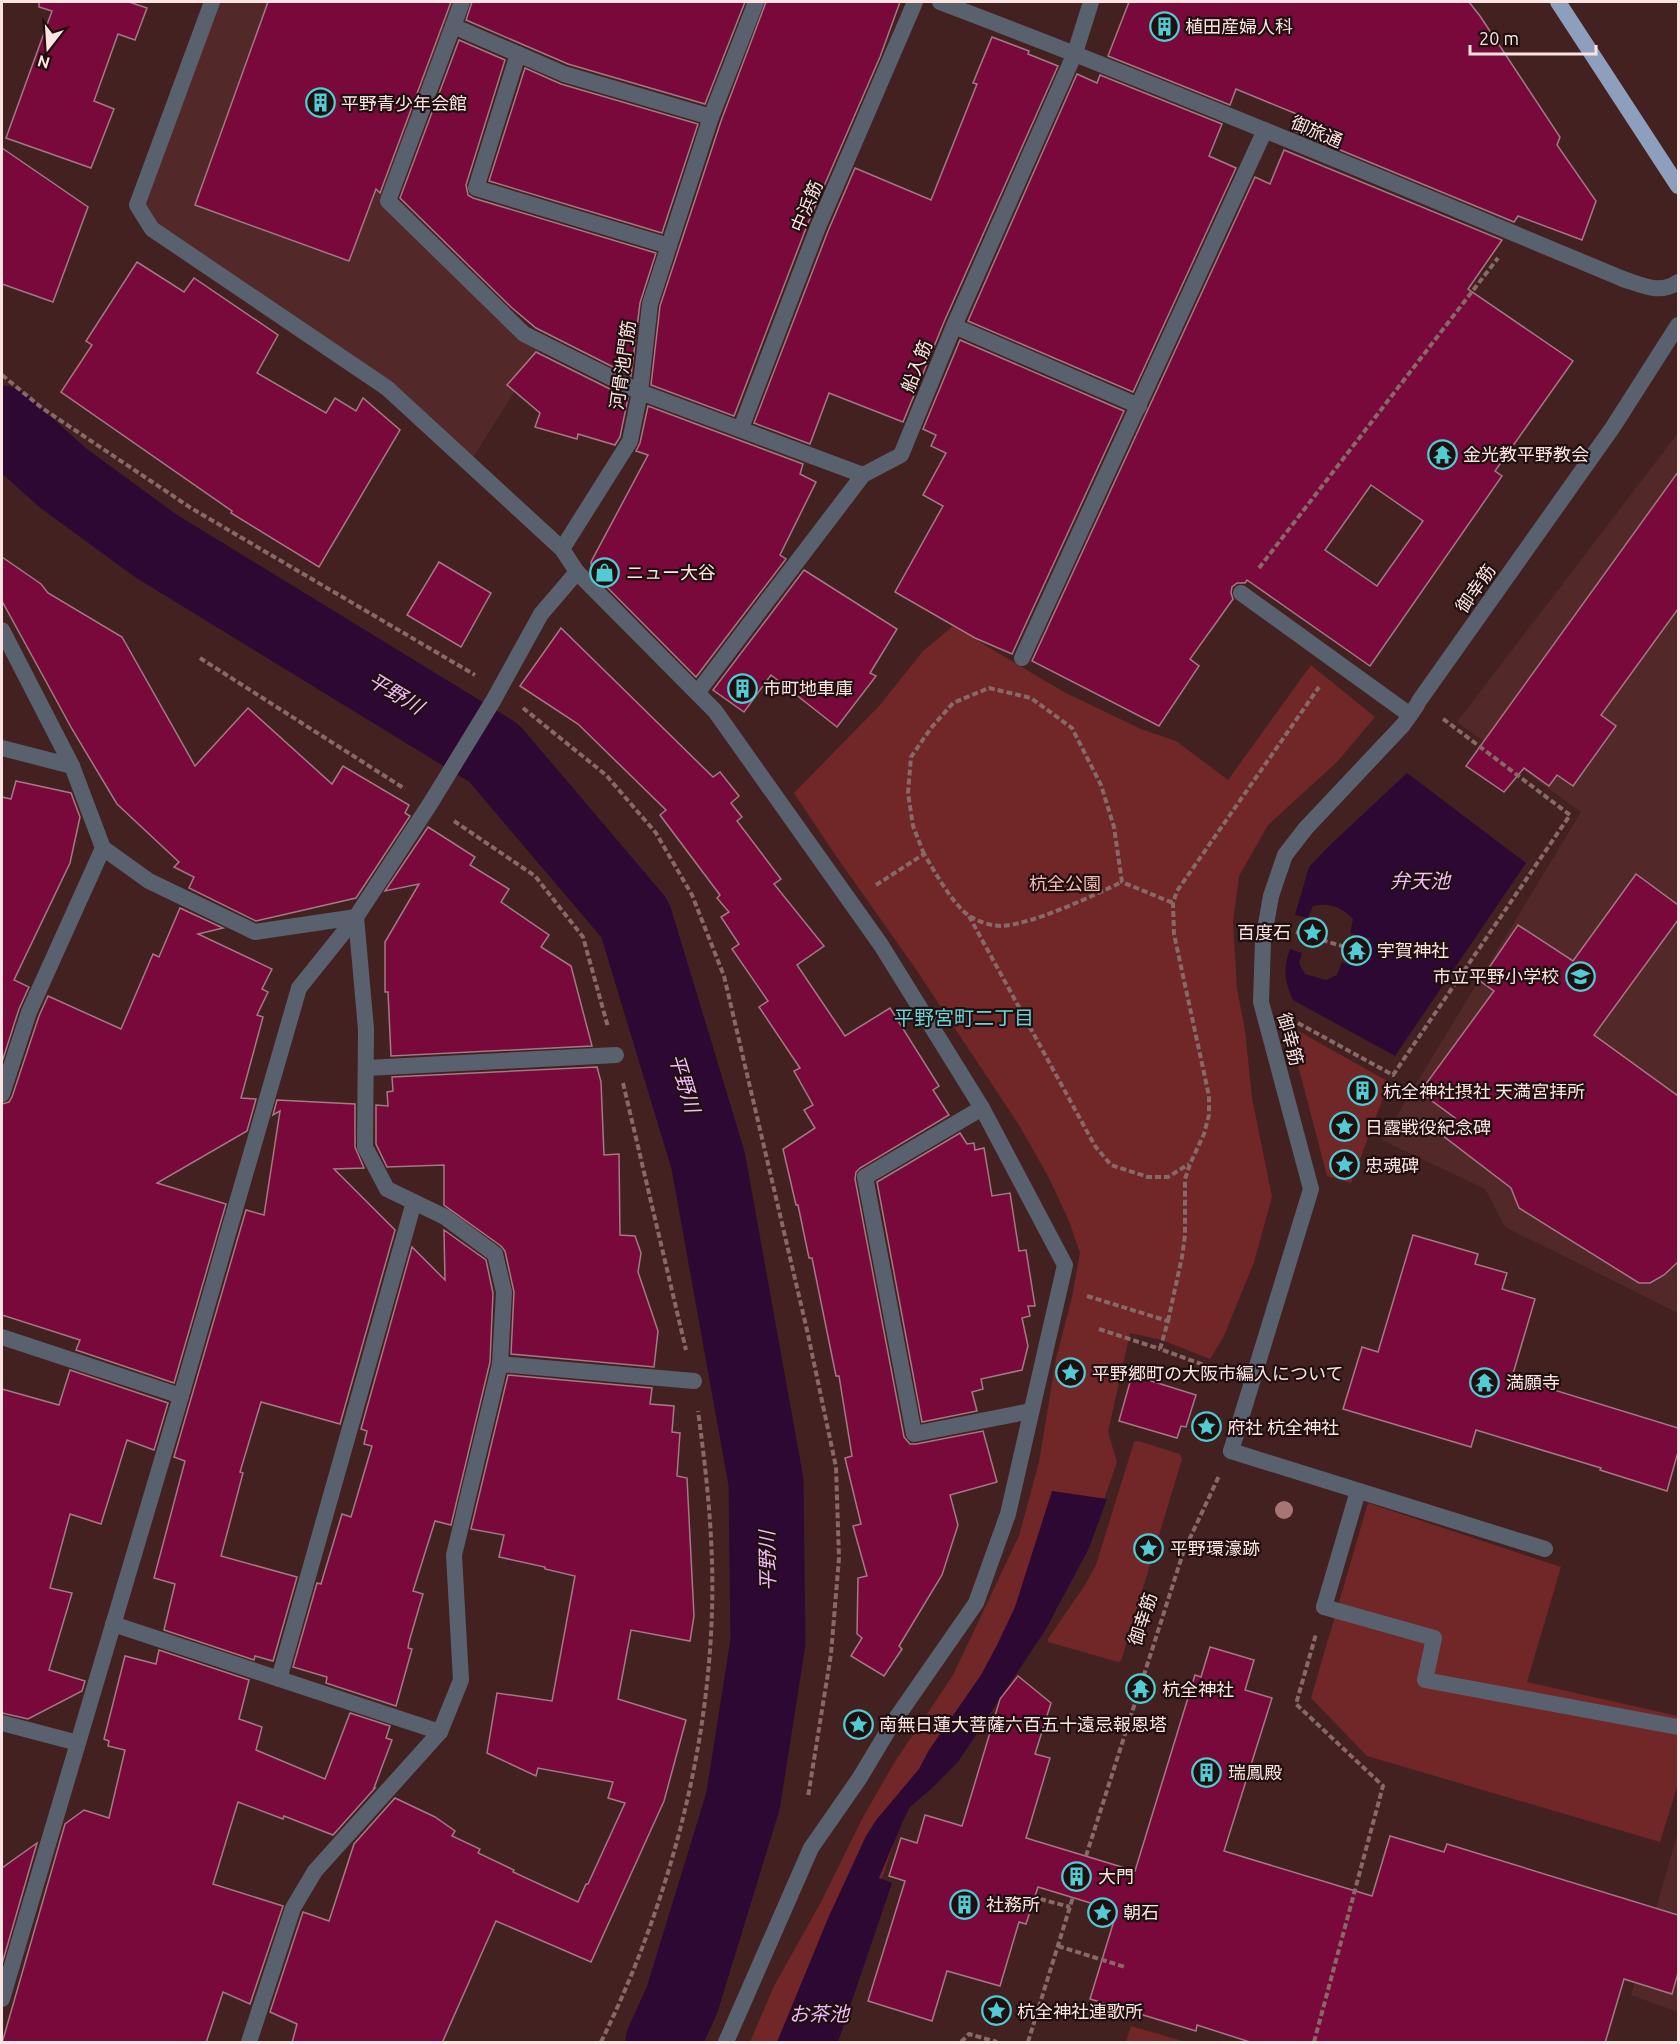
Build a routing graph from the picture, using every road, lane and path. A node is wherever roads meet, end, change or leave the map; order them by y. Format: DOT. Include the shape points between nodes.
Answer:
graph roads {
  1 [pos="212,2"];
  2 [pos="462,2"];
  3 [pos="756,2"];
  4 [pos="915,2"];
  5 [pos="940,2"];
  6 [pos="1091,2"];
  7 [pos="1558,2"];
  8 [pos="453,26"];
  9 [pos="1075,53"];
  10 [pos="518,54"];
  11 [pos="711,117"];
  12 [pos="1265,130"];
  13 [pos="1678,186"];
  14 [pos="1516,234"];
  15 [pos="669,246"];
  16 [pos="1678,282"];
  17 [pos="1678,325"];
  18 [pos="954,326"];
  19 [pos="2,375"];
  20 [pos="640,392"];
  21 [pos="1138,406"];
  22 [pos="741,428"];
  23 [pos="863,475"];
  24 [pos="562,549"];
  25 [pos="577,572"];
  26 [pos="1241,593"];
  27 [pos="2,630"];
  28 [pos="200,658"];
  29 [pos="1023,658"];
  30 [pos="1336,662"];
  31 [pos="697,693"];
  32 [pos="496,696"];
  33 [pos="1414,708"];
  34 [pos="2,747"];
  35 [pos="72,766"];
  36 [pos="430,804"];
  37 [pos="103,848"];
  38 [pos="924,854"];
  39 [pos="1122,882"];
  40 [pos="850,902"];
  41 [pos="1173,903"];
  42 [pos="969,916"];
  43 [pos="356,917"];
  44 [pos="1307,935"];
  45 [pos="1345,947"];
  46 [pos="1261,1002"];
  47 [pos="615,1055"];
  48 [pos="366,1068"];
  49 [pos="2,1094"];
  50 [pos="982,1107"];
  51 [pos="1190,1164"];
  52 [pos="414,1202"];
  53 [pos="1080,1294"];
  54 [pos="1168,1321"];
  55 [pos="1099,1329"];
  56 [pos="2,1337"];
  57 [pos="1160,1349"];
  58 [pos="500,1364"];
  59 [pos="694,1382"];
  60 [pos="1252,1383"];
  61 [pos="181,1396"];
  62 [pos="1031,1411"];
  63 [pos="1231,1451"];
  64 [pos="1358,1491"];
  65 [pos="1545,1549"];
  66 [pos="1324,1607"];
  67 [pos="113,1624"];
  68 [pos="279,1679"];
  69 [pos="2,1723"];
  70 [pos="1678,1727"];
  71 [pos="440,1732"];
  72 [pos="78,1743"];
  73 [pos="811,1848"];
  74 [pos="1086,1856"];
  75 [pos="1073,1897"];
  76 [pos="1040,1899"];
  77 [pos="1070,1907"];
  78 [pos="1058,1946"];
  79 [pos="1125,1967"];
  80 [pos="2,1999"];
  81 [pos="249,2043"];
  82 [pos="601,2043"];
  83 [pos="726,2043"];
  84 [pos="961,2043"];
  85 [pos="998,2043"];
  86 [pos="1028,2043"];
  87 [pos="1314,2043"];
  1 -- 24 [label="street" via="137,205 152,229 387,388"];
  2 -- 8 [label="street"];
  3 -- 11 [label="street, 河骨池門筋"];
  4 -- 22 [label="street, 中浜筋" via="818,227"];
  5 -- 9 [label="street, 御旅通"];
  6 -- 9 [label="street, 船入筋"];
  7 -- 13 [label="highway"];
  8 -- 10 [label="street"];
  8 -- 20 [label="street" via="388,201 524,334"];
  9 -- 12 [label="street, 御旅通"];
  9 -- 18 [label="street, 船入筋"];
  10 -- 11 [label="street" via="564,74"];
  10 -- 15 [label="street" via="476,188"];
  11 -- 15 [label="street, 河骨池門筋"];
  12 -- 14 [label="street, 御旅通"];
  12 -- 21 [label="street"];
  14 -- 16 [label="street, 御旅通" via="1640,285 1659,290"];
  14 -- 26 [label="path"];
  15 -- 20 [label="street, 河骨池門筋" via="650,304"];
  17 -- 33 [label="street, 御幸筋" via="1613,427"];
  18 -- 21 [label="street"];
  18 -- 23 [label="street, 船入筋" via="901,455"];
  19 -- 32 [label="path" via="42,408 191,508"];
  20 -- 22 [label="street"];
  20 -- 24 [label="street, 河骨池門筋" via="630,441"];
  21 -- 29 [label="street"];
  22 -- 23 [label="street"];
  23 -- 31 [label="street, 船入筋"];
  24 -- 25 [label="street"];
  25 -- 31 [label="street"];
  25 -- 32 [label="street" via="541,614"];
  26 -- 30 [label="street"];
  27 -- 35 [label="street"];
  28 -- 36 [label="path"];
  30 -- 33 [label="street"];
  30 -- 41 [label="path" via="1177,891"];
  31 -- 40 [label="street" via="715,711"];
  32 -- 36 [label="street"];
  32 -- 73 [label="path" via="606,775 656,833 692,895 724,976 836,1467 839,1558 831,1654 806,1806"];
  33 -- 46 [label="street, 御幸筋" via="1286,855 1271,896 1263,940"];
  33 -- 46 [label="path" via="1570,816 1393,1076"];
  34 -- 35 [label="street"];
  35 -- 37 [label="street"];
  36 -- 43 [label="street"];
  36 -- 47 [label="path" via="535,876 583,937"];
  37 -- 43 [label="street" via="149,881 255,932"];
  37 -- 49 [label="street" via="29,1012"];
  38 -- 39 [label="path" via="913,826 908,793 911,758 953,703 989,688 1031,698 1072,728 1101,785 1114,827"];
  38 -- 40 [label="path"];
  38 -- 42 [label="path" via="947,891"];
  39 -- 41 [label="path"];
  39 -- 42 [label="path" via="1025,921 1001,926"];
  40 -- 50 [label="street"];
  41 -- 51 [label="path" via="1174,934 1209,1096 1204,1134"];
  42 -- 51 [label="path" via="1095,1146 1111,1165 1148,1177 1168,1177"];
  43 -- 48 [label="street"];
  43 -- 61 [label="street" via="299,988"];
  44 -- 45 [label="path"];
  46 -- 60 [label="street, 御幸筋" via="1311,1189"];
  47 -- 48 [label="street"];
  47 -- 59 [label="path"];
  48 -- 52 [label="street" via="365,1147 387,1189"];
  50 -- 62 [label="street" via="1065,1265"];
  50 -- 62 [label="street" via="865,1177 914,1434"];
  51 -- 54 [label="path" via="1185,1179 1182,1257"];
  52 -- 58 [label="street" via="445,1217 495,1254 504,1292"];
  52 -- 68 [label="street"];
  53 -- 54 [label="path"];
  54 -- 57 [label="path"];
  55 -- 57 [label="path"];
  56 -- 61 [label="street"];
  57 -- 60 [label="path"];
  58 -- 59 [label="street"];
  58 -- 71 [label="street" via="454,1555 461,1680"];
  59 -- 82 [label="path" via="710,1498 712,1610 703,1721 672,1861 624,1995"];
  60 -- 63 [label="street, 御幸筋"];
  61 -- 67 [label="street"];
  62 -- 73 [label="street" via="1008,1514 976,1603"];
  63 -- 64 [label="street"];
  63 -- 74 [label="path, 御幸筋" via="1183,1553"];
  64 -- 65 [label="street"];
  64 -- 66 [label="street"];
  66 -- 70 [label="street" via="1434,1638 1425,1680"];
  66 -- 87 [label="path" via="1296,1704 1383,1786"];
  67 -- 68 [label="street"];
  67 -- 72 [label="street"];
  68 -- 71 [label="street"];
  69 -- 72 [label="street"];
  71 -- 81 [label="street" via="315,1871 293,1908"];
  72 -- 80 [label="street"];
  73 -- 83 [label="street"];
  75 -- 77 [label="path"];
  76 -- 77 [label="path"];
  77 -- 78 [label="path"];
  78 -- 79 [label="path"];
  78 -- 86 [label="path"];
  84 -- 85 [label="path" via="969,2034"];
}
